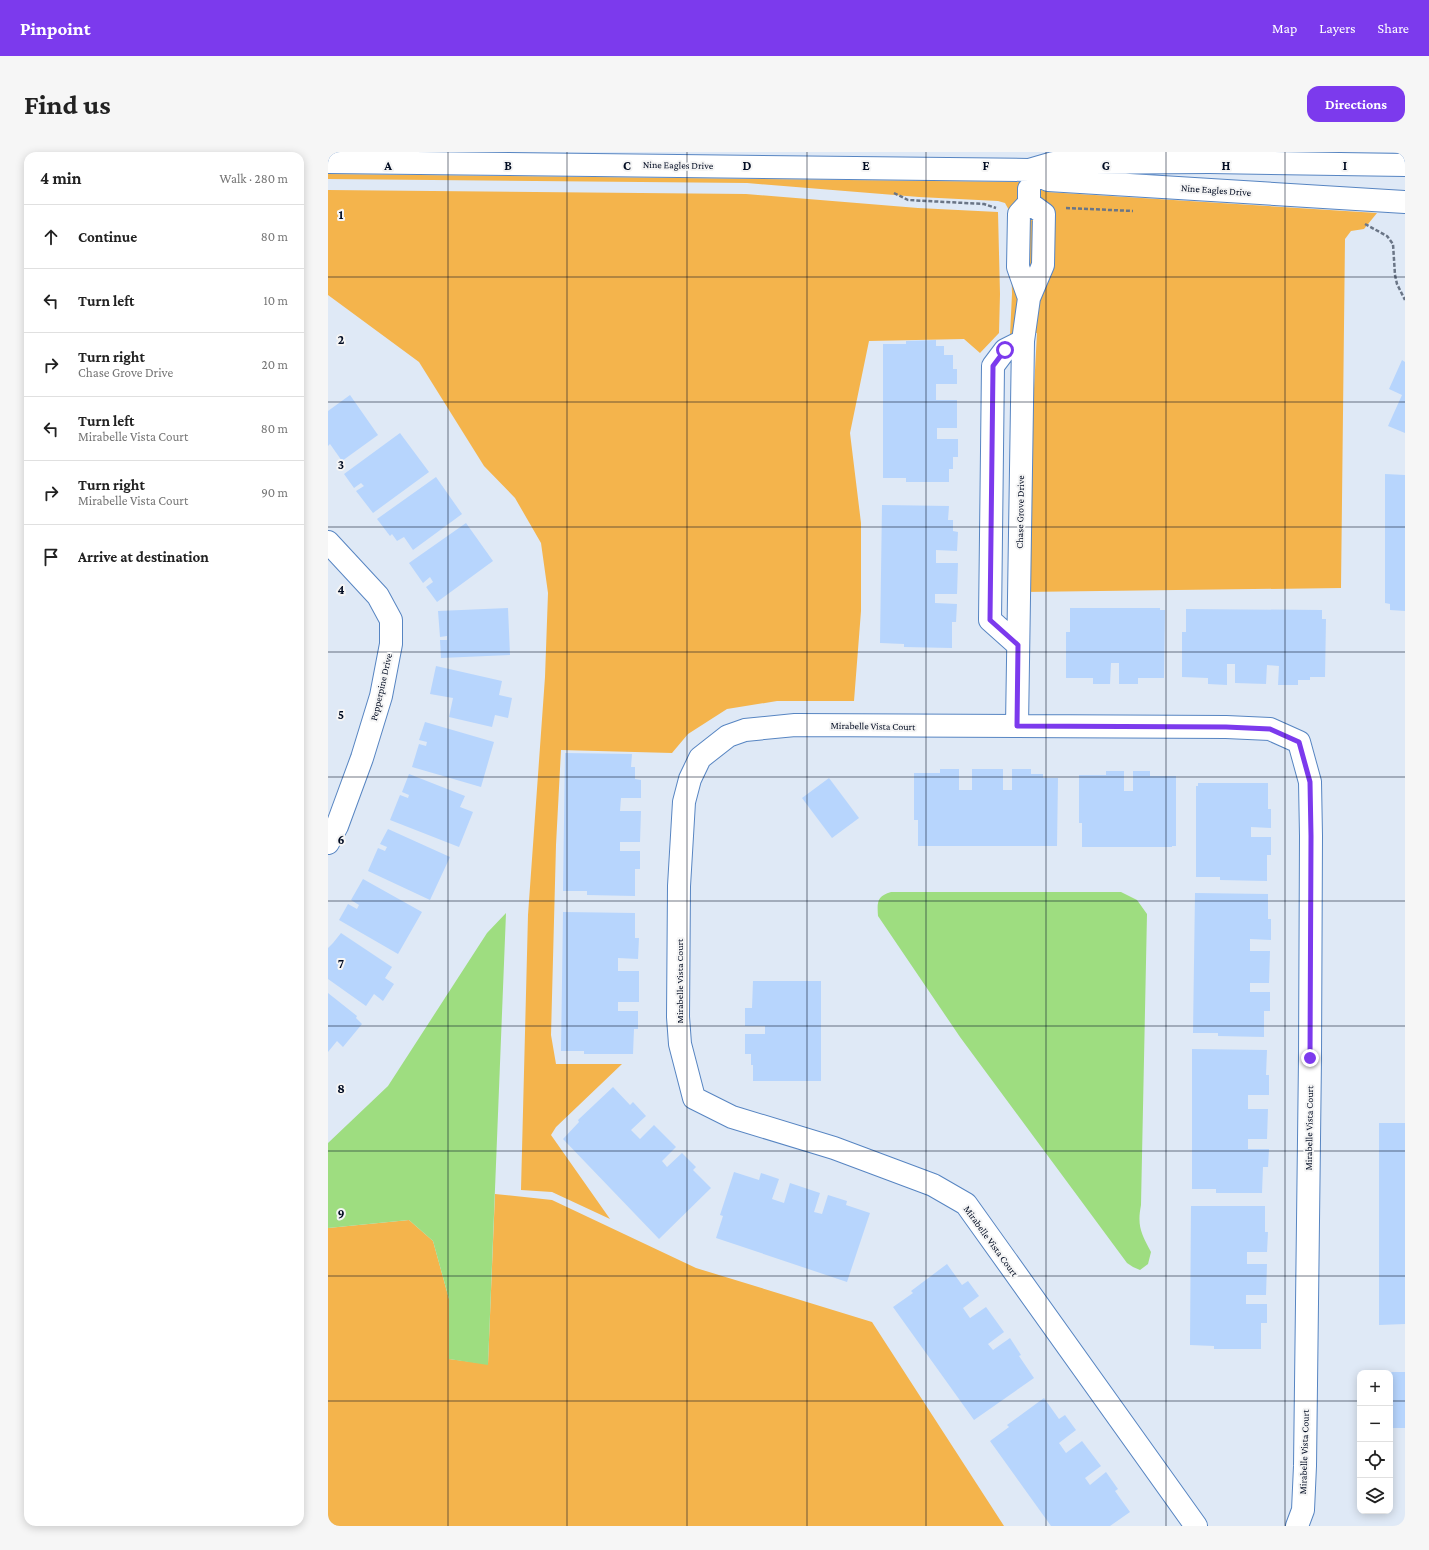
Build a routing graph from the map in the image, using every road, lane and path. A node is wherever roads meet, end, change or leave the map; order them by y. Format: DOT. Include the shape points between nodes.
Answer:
graph roads {
  1 [pos="563,158"];
  2 [pos="328,162"];
  3 [pos="1405,165"];
  4 [pos="1029,170"];
  5 [pos="1405,202"];
  6 [pos="1065,208"];
  7 [pos="1139,211"];
  8 [pos="1360,221"];
  9 [pos="1405,300"];
  10 [pos="1023,341"];
  11 [pos="329,543"];
  12 [pos="1018,645"];
  13 [pos="1017,726"];
  14 [pos="328,843"];
  15 [pos="1196,1526"];
  16 [pos="1297,1526"];
  1 -- 2 [label="street, Nine Eagles Drive"];
  1 -- 4 [label="street, Nine Eagles Drive"];
  3 -- 4 [label="street, Nine Eagles Drive" via="1052,163"];
  4 -- 5 [label="street, Nine Eagles Drive" via="1048,180"];
  4 -- 10 [label="street, Chase Grove Drive" via="1029,203 1044,214 1043,265 1029,298"];
  6 -- 7 [label="path"];
  8 -- 9 [label="path" via="1387,236 1393,244 1395,275"];
  10 -- 12 [label="street, Chase Grove Drive"];
  10 -- 12 [label="street" via="1005,350 993,366 990,620"];
  11 -- 14 [label="street, Pepperpine Drive" via="378,596 391,620 391,644 381,696 362,758 337,826"];
  12 -- 13 [label="street, Chase Grove Drive"];
  13 -- 15 [label="street, Mirabelle Vista Court" via="795,725 745,730 728,736 700,758 690,779 684,802 679,886 680,1044 694,1098 732,1118 834,1148 933,1185 966,1204"];
  13 -- 16 [label="street, Mirabelle Vista Court" via="1270,729 1299,742 1310,782 1311,844 1305,1458 1302,1510"];
}
